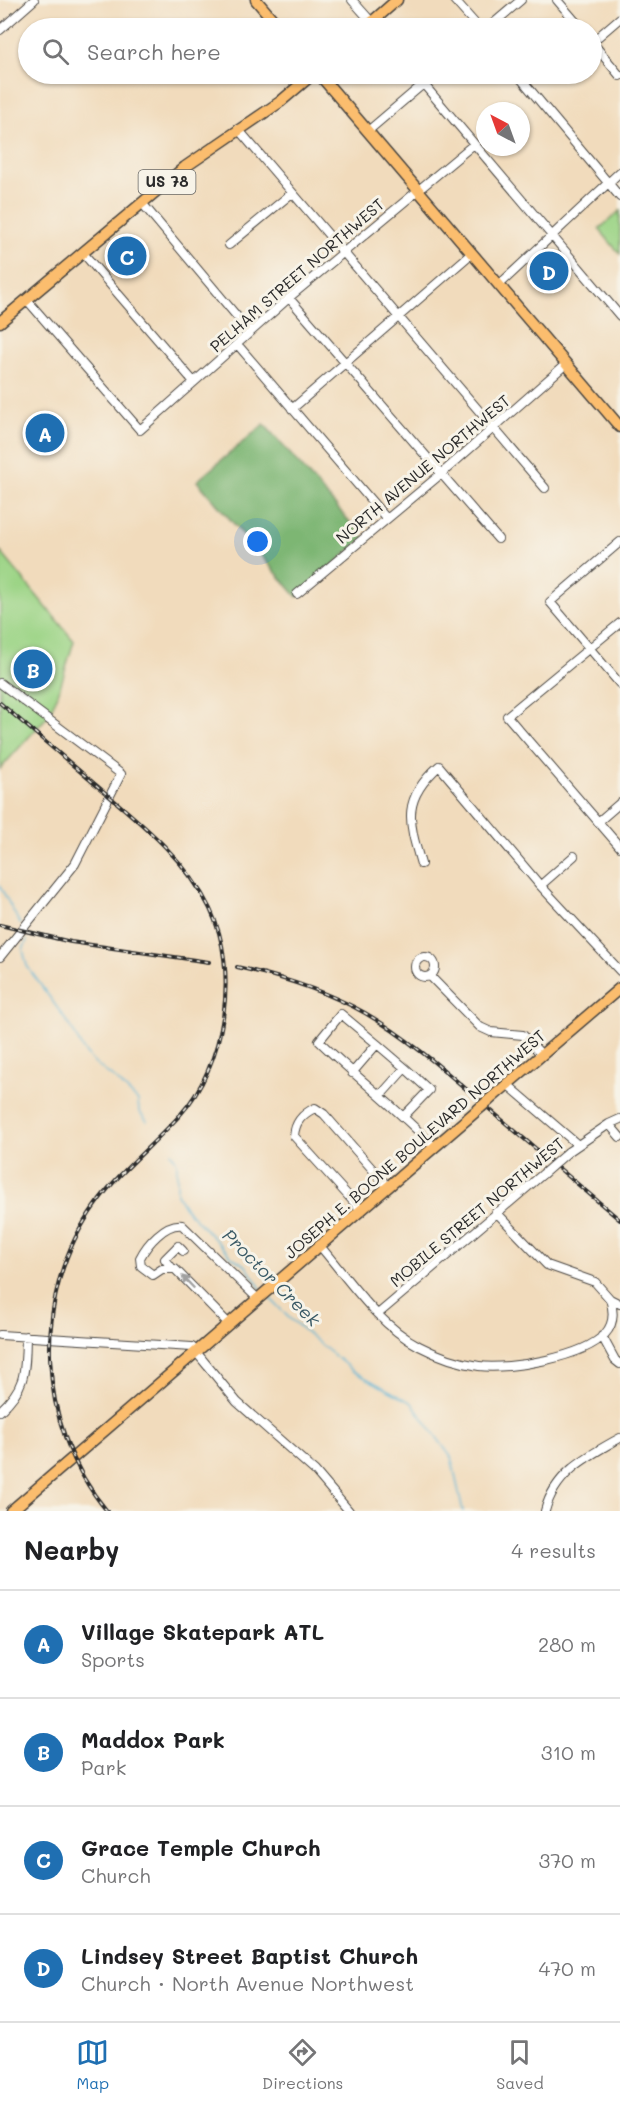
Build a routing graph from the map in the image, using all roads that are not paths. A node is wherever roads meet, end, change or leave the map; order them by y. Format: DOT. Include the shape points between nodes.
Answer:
graph roads {
  1 [pos="34,0"];
  2 [pos="256,0"];
  3 [pos="352,0"];
  4 [pos="397,0"];
  5 [pos="454,0"];
  6 [pos="521,0"];
  7 [pos="557,0"];
  8 [pos="271,18"];
  9 [pos="365,18"];
  10 [pos="379,18"];
  11 [pos="470,18"];
  12 [pos="500,18"];
  13 [pos="572,18"];
  14 [pos="620,18"];
  15 [pos="0,30"];
  16 [pos="602,33"];
  17 [pos="602,54"];
  18 [pos="620,76"];
  19 [pos="301,84"];
  20 [pos="328,84"];
  21 [pos="422,84"];
  22 [pos="424,84"];
  23 [pos="525,84"];
  24 [pos="238,129"];
  25 [pos="368,131"];
  26 [pos="474,144"];
  27 [pos="620,172"];
  28 [pos="609,183"];
  29 [pos="417,189"];
  30 [pos="292,193"];
  31 [pos="620,196"];
  32 [pos="142,203"];
  33 [pos="552,237"];
  34 [pos="229,245"];
  35 [pos="83,253"];
  36 [pos="472,253"];
  37 [pos="342,254"];
  38 [pos="499,285"];
  39 [pos="289,298"];
  40 [pos="27,300"];
  41 [pos="620,316"];
  42 [pos="398,317"];
  43 [pos="0,322"];
  44 [pos="250,332"];
  45 [pos="237,344"];
  46 [pos="345,364"];
  47 [pos="566,364"];
  48 [pos="194,381"];
  49 [pos="292,409"];
  50 [pos="620,427"];
  51 [pos="494,428"];
  52 [pos="441,474"];
  53 [pos="545,488"];
  54 [pos="387,519"];
  55 [pos="498,539"];
  56 [pos="620,542"];
  57 [pos="297,594"];
  58 [pos="620,623"];
  59 [pos="590,648"];
  60 [pos="0,683"];
  61 [pos="620,684"];
  62 [pos="620,803"];
  63 [pos="598,822"];
  64 [pos="620,847"];
  65 [pos="574,856"];
  66 [pos="421,864"];
  67 [pos="541,885"];
  68 [pos="0,957"];
  69 [pos="620,971"];
  70 [pos="430,976"];
  71 [pos="620,987"];
  72 [pos="377,1044"];
  73 [pos="542,1055"];
  74 [pos="405,1068"];
  75 [pos="352,1073"];
  76 [pos="508,1084"];
  77 [pos="380,1096"];
  78 [pos="404,1116"];
  79 [pos="620,1119"];
  80 [pos="609,1124"];
  81 [pos="620,1137"];
  82 [pos="578,1144"];
  83 [pos="434,1147"];
  84 [pos="388,1187"];
  85 [pos="361,1210"];
  86 [pos="496,1212"];
  87 [pos="320,1246"];
  88 [pos="183,1251"];
  89 [pos="171,1267"];
  90 [pos="263,1295"];
  91 [pos="610,1299"];
  92 [pos="620,1304"];
  93 [pos="378,1314"];
  94 [pos="229,1324"];
  95 [pos="0,1335"];
  96 [pos="26,1336"];
  97 [pos="602,1336"];
  98 [pos="198,1351"];
  99 [pos="620,1364"];
  100 [pos="0,1411"];
  101 [pos="620,1438"];
  102 [pos="11,1511"];
  103 [pos="349,1511"];
  104 [pos="545,1511"];
  1 -- 15 [label="street"];
  2 -- 8 [label="main road"];
  3 -- 9 [label="street"];
  4 -- 10 [label="main road"];
  5 -- 11 [label="street"];
  6 -- 12 [label="street"];
  7 -- 13 [label="street"];
  14 -- 16 [label="street"];
  17 -- 18 [label="street"];
  19 -- 24 [label="main road, US 78"];
  20 -- 25 [label="main road"];
  21 -- 25 [label="street"];
  22 -- 26 [label="street"];
  23 -- 28 [label="street"];
  24 -- 30 [label="street"];
  24 -- 32 [label="main road, US 78"];
  25 -- 29 [label="main road"];
  26 -- 29 [label="street, PELHAM STREET NORTHWEST"];
  26 -- 33 [label="street"];
  27 -- 28 [label="street"];
  28 -- 31 [label="street"];
  28 -- 33 [label="street"];
  29 -- 36 [label="main road"];
  29 -- 37 [label="street, PELHAM STREET NORTHWEST"];
  30 -- 34 [label="street"];
  30 -- 37 [label="street"];
  32 -- 35 [label="main road, US 78"];
  32 -- 44 [label="street"];
  33 -- 38 [label="street"];
  33 -- 41 [label="street"];
  35 -- 40 [label="main road, US 78"];
  35 -- 48 [label="street"];
  36 -- 38 [label="main road"];
  36 -- 42 [label="street"];
  37 -- 39 [label="street, PELHAM STREET NORTHWEST"];
  37 -- 42 [label="street"];
  38 -- 47 [label="main road"];
  39 -- 44 [label="street, PELHAM STREET NORTHWEST"];
  39 -- 46 [label="street"];
  40 -- 43 [label="main road, US 78"];
  40 -- 48 [label="street, PELHAM STREET NORTHWEST" via="140,430"];
  42 -- 46 [label="street"];
  42 -- 51 [label="street"];
  44 -- 45 [label="street, PELHAM STREET NORTHWEST"];
  45 -- 48 [label="street, PELHAM STREET NORTHWEST"];
  45 -- 49 [label="street"];
  46 -- 49 [label="street"];
  46 -- 52 [label="street"];
  47 -- 50 [label="main road"];
  47 -- 51 [label="street, NORTH AVENUE NORTHWEST"];
  49 -- 54 [label="street"];
  51 -- 52 [label="street, NORTH AVENUE NORTHWEST"];
  51 -- 53 [label="street"];
  52 -- 54 [label="street, NORTH AVENUE NORTHWEST"];
  52 -- 55 [label="street"];
  54 -- 57 [label="street, NORTH AVENUE NORTHWEST"];
  56 -- 59 [label="street" via="550,602"];
  58 -- 59 [label="street"];
  59 -- 61 [label="street"];
  59 -- 63 [label="street" via="507,716"];
  60 -- 68 [label="street" via="120,774 92,835 56,891"];
  62 -- 63 [label="street"];
  63 -- 64 [label="street"];
  65 -- 67 [label="street"];
  66 -- 67 [label="street" via="410,827 411,806 421,784 439,766"];
  67 -- 69 [label="street"];
  70 -- 73 [label="street" via="480,1027 523,1035"];
  71 -- 73 [label="main road, JOSEPH E. BOONE BOULEVARD NORTHWEST"];
  72 -- 74 [label="street"];
  72 -- 75 [label="street"];
  72 -- 75 [label="street" via="341,1014 319,1041"];
  73 -- 76 [label="main road, JOSEPH E. BOONE BOULEVARD NORTHWEST"];
  74 -- 77 [label="street"];
  74 -- 78 [label="street" via="429,1090"];
  75 -- 77 [label="street"];
  76 -- 82 [label="street"];
  76 -- 83 [label="main road, JOSEPH E. BOONE BOULEVARD NORTHWEST"];
  77 -- 78 [label="street"];
  78 -- 83 [label="street"];
  79 -- 80 [label="street, MOBILE STREET NORTHWEST"];
  80 -- 81 [label="street"];
  80 -- 82 [label="street, MOBILE STREET NORTHWEST"];
  82 -- 86 [label="street, MOBILE STREET NORTHWEST, bridge"];
  83 -- 84 [label="main road, JOSEPH E. BOONE BOULEVARD NORTHWEST"];
  84 -- 85 [label="main road, JOSEPH E. BOONE BOULEVARD NORTHWEST"];
  84 -- 85 [label="street" via="324,1114 315,1107 307,1112 295,1127 294,1136"];
  85 -- 87 [label="main road, JOSEPH E. BOONE BOULEVARD NORTHWEST"];
  86 -- 91 [label="street" via="547,1264 596,1282"];
  86 -- 93 [label="street, MOBILE STREET NORTHWEST"];
  87 -- 90 [label="main road, JOSEPH E. BOONE BOULEVARD NORTHWEST"];
  87 -- 93 [label="street"];
  88 -- 89 [label="street" via="178,1246 165,1259"];
  89 -- 90 [label="street" via="153,1275 141,1266 140,1258 161,1233 176,1224 182,1225"];
  94 -- 89 [label="street, one-way"];
  90 -- 94 [label="main road, JOSEPH E. BOONE BOULEVARD NORTHWEST"];
  91 -- 92 [label="street"];
  91 -- 97 [label="street" via="612,1321"];
  93 -- 97 [label="street" via="420,1347 443,1358 481,1366 522,1366 544,1361"];
  94 -- 98 [label="main road, JOSEPH E. BOONE BOULEVARD NORTHWEST"];
  95 -- 96 [label="street"];
  96 -- 98 [label="street" via="184,1344"];
  96 -- 100 [label="street" via="25,1377"];
  97 -- 99 [label="street"];
  98 -- 102 [label="main road, JOSEPH E. BOONE BOULEVARD NORTHWEST"];
  98 -- 103 [label="street" via="237,1402 315,1471"];
  101 -- 104 [label="street" via="574,1465 554,1489"];
}
